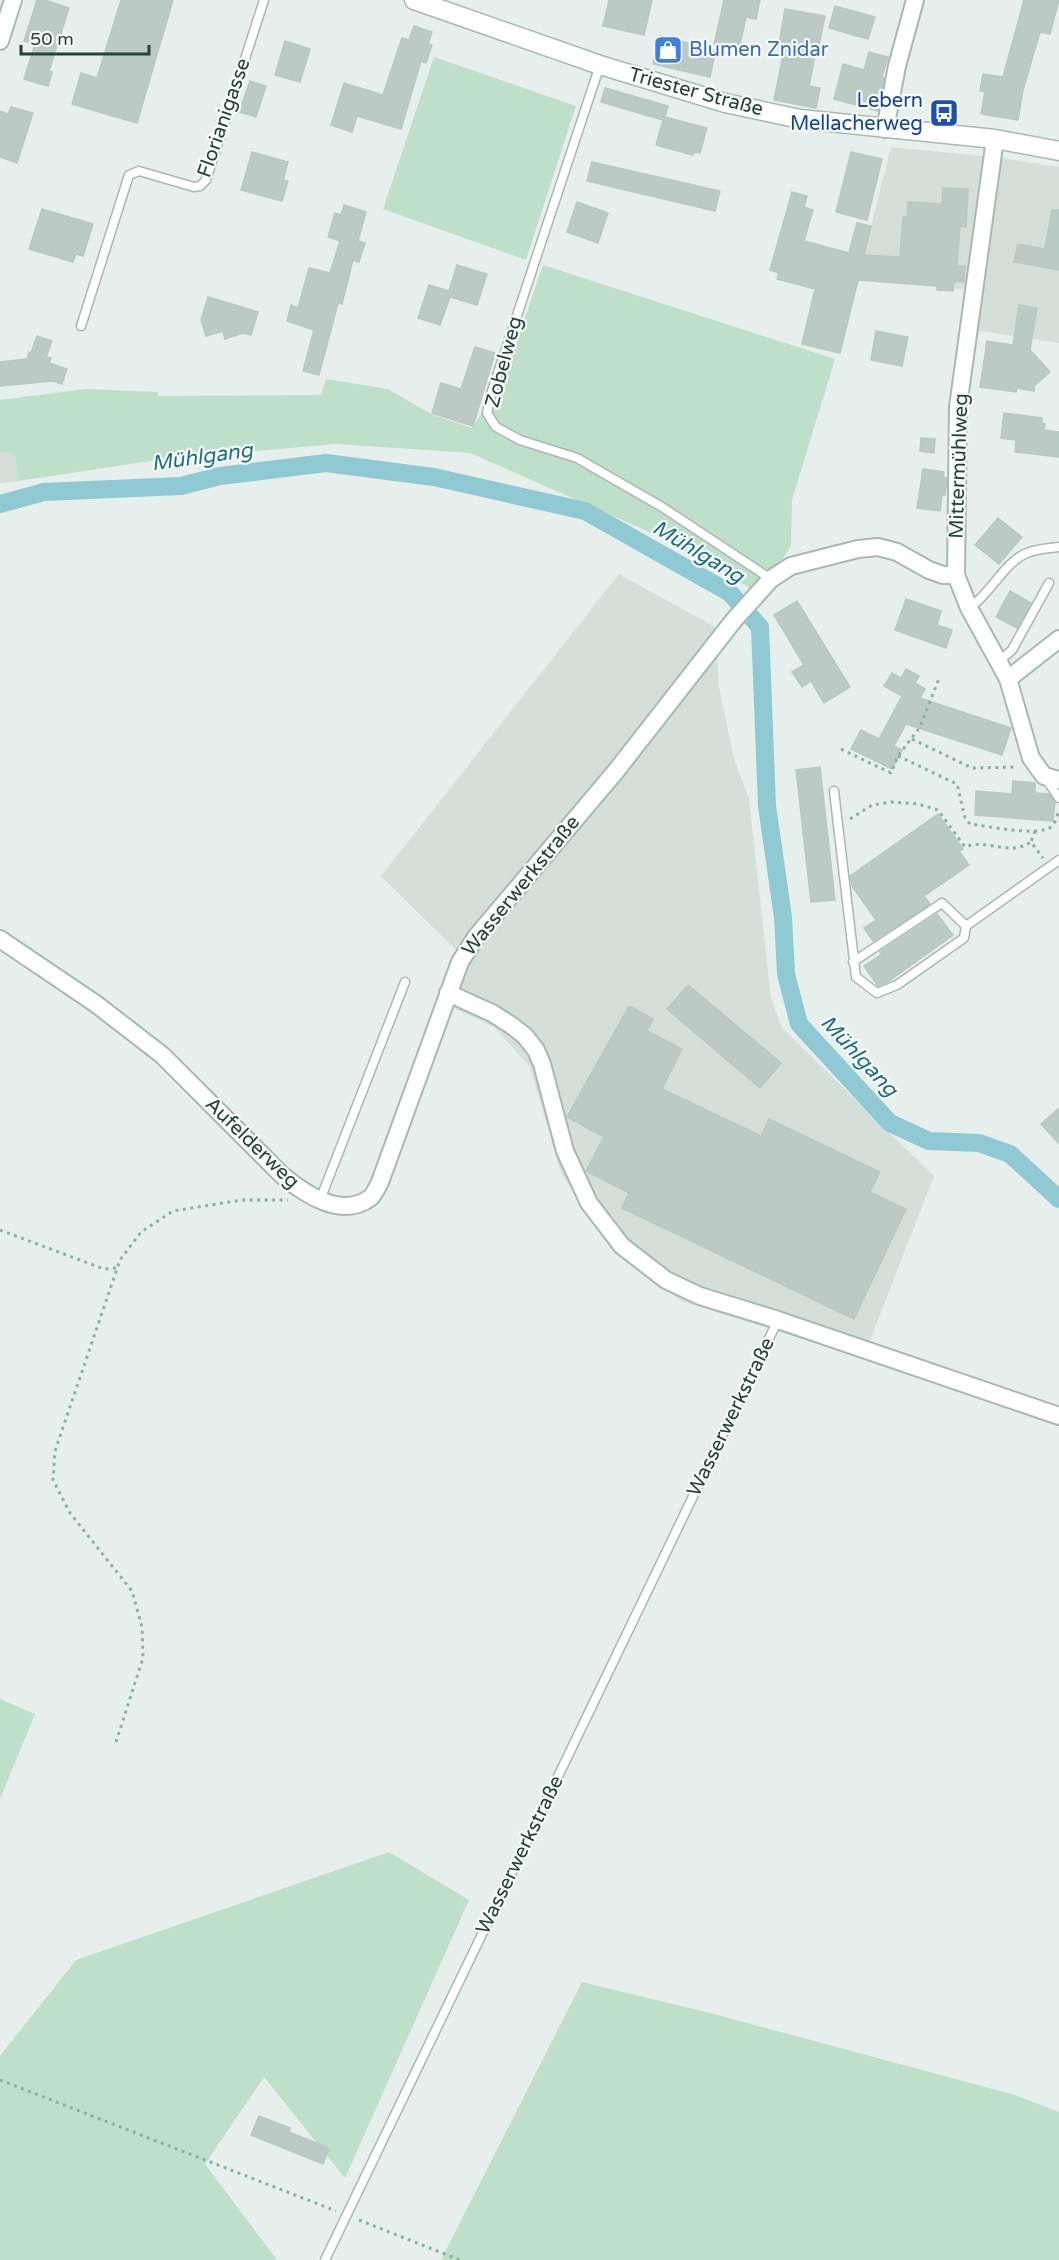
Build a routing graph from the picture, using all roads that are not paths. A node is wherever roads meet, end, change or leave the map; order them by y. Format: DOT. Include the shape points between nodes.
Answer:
graph roads {
  1 [pos="13,0"];
  2 [pos="264,0"];
  3 [pos="414,0"];
  4 [pos="915,0"];
  5 [pos="0,41"];
  6 [pos="600,64"];
  7 [pos="885,129"];
  8 [pos="995,139"];
  9 [pos="1059,151"];
  10 [pos="81,326"];
  11 [pos="1059,547"];
  12 [pos="956,575"];
  13 [pos="771,579"];
  14 [pos="1049,583"];
  15 [pos="969,608"];
  16 [pos="1059,639"];
  17 [pos="997,662"];
  18 [pos="1008,679"];
  19 [pos="1046,774"];
  20 [pos="834,790"];
  21 [pos="1059,798"];
  22 [pos="1059,860"];
  23 [pos="966,926"];
  24 [pos="0,939"];
  25 [pos="853,962"];
  26 [pos="405,982"];
  27 [pos="448,993"];
  28 [pos="320,1200"];
  29 [pos="777,1320"];
  30 [pos="1059,1416"];
  31 [pos="326,2260"];
  1 -- 5 [label="street"];
  2 -- 10 [label="lane, Florianigasse" via="206,180 194,187 139,171 129,175"];
  3 -- 6 [label="main road, Triester Straße"];
  4 -- 7 [label="street"];
  6 -- 7 [label="main road, Triester Straße" via="725,103"];
  6 -- 13 [label="lane, Zobelweg" via="487,412 496,427 520,440 577,458 662,507"];
  7 -- 8 [label="main road, Triester Straße"];
  8 -- 9 [label="main road, Triester Straße"];
  8 -- 12 [label="street, Mittermühlweg" via="957,407"];
  11 -- 15 [label="lane" via="1020,556"];
  12 -- 13 [label="street, Wasserwerkstraße" via="929,570 897,552 878,547 790,566"];
  12 -- 15 [label="street, Mittermühlweg"];
  13 -- 27 [label="street, Wasserwerkstraße" via="476,937 460,962"];
  14 -- 17 [label="lane" via="1012,650"];
  15 -- 17 [label="street, Mittermühlweg"];
  16 -- 18 [label="street"];
  17 -- 18 [label="street, Mittermühlweg"];
  18 -- 19 [label="street, Mittermühlweg" via="1031,758"];
  19 -- 21 [label="lane, Mittermühlweg"];
  20 -- 25 [label="lane"];
  22 -- 23 [label="lane"];
  23 -- 25 [label="lane" via="942,903"];
  23 -- 25 [label="lane" via="964,938 897,985 877,993 856,977"];
  24 -- 28 [label="street, Aufelderweg" via="144,1041 282,1176"];
  26 -- 28 [label="lane"];
  27 -- 28 [label="street, Aufelderweg" via="372,1197 344,1207"];
  27 -- 29 [label="street, Wasserwerkstraße" via="511,1025 536,1050 571,1168 589,1203 622,1246 681,1289"];
  29 -- 30 [label="street"];
  29 -- 31 [label="lane, Wasserwerkstraße"];
}
